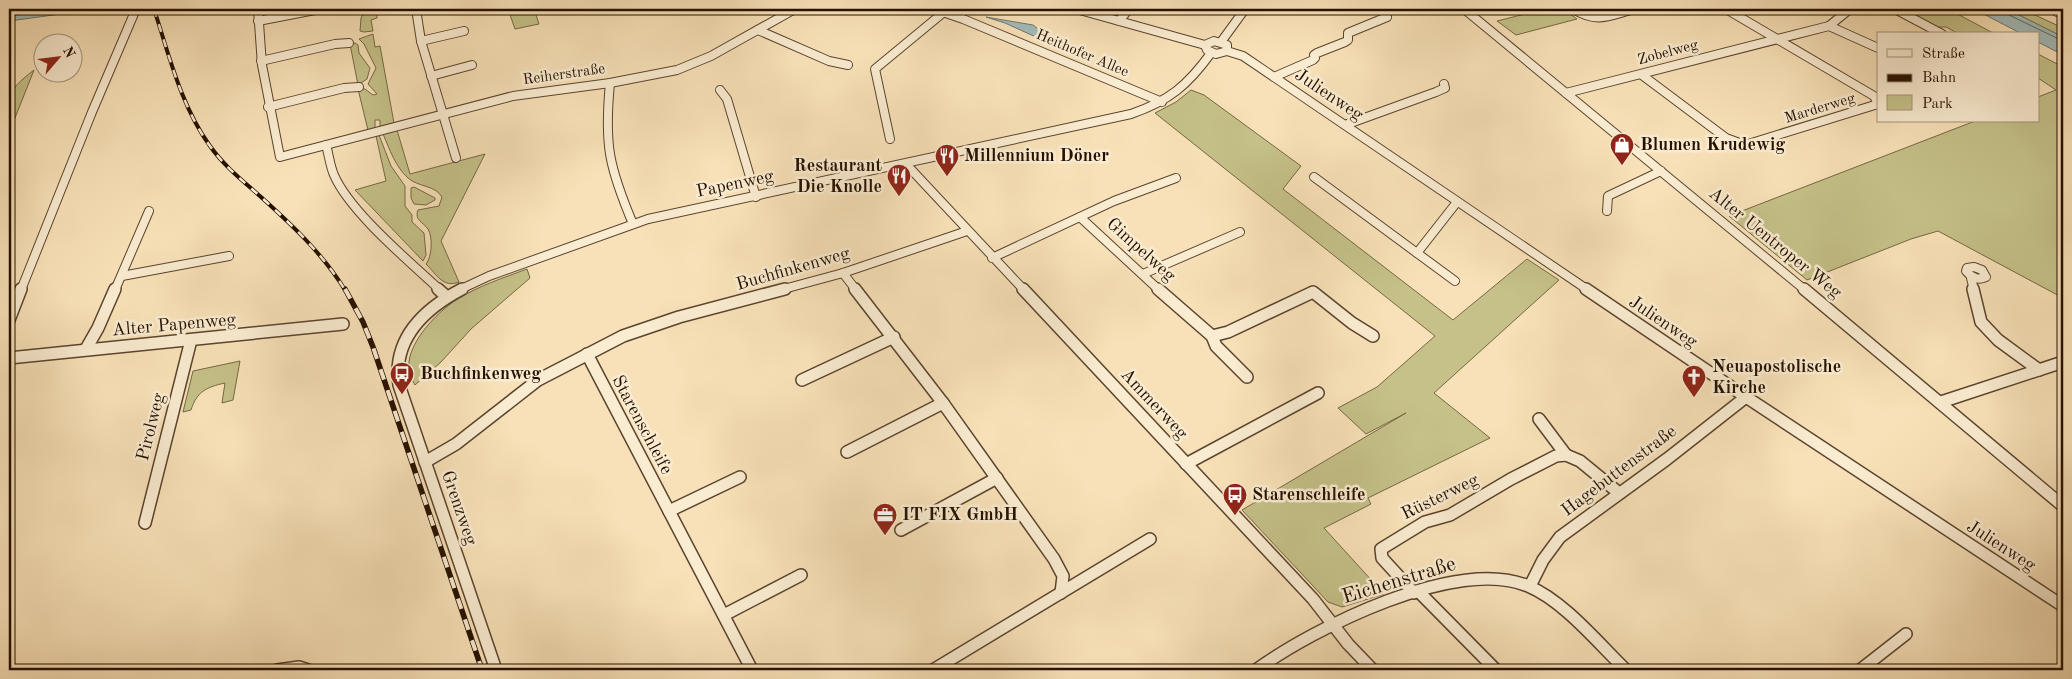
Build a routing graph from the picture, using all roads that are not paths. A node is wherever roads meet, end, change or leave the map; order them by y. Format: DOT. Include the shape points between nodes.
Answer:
graph roads {
  1 [pos="136,9"];
  2 [pos="258,9"];
  3 [pos="320,9"];
  4 [pos="416,9"];
  5 [pos="795,9"];
  6 [pos="934,9"];
  7 [pos="1076,9"];
  8 [pos="1129,9"];
  9 [pos="1245,9"];
  10 [pos="1464,9"];
  11 [pos="1573,9"];
  12 [pos="1635,9"];
  13 [pos="1726,9"];
  14 [pos="1850,9"];
  15 [pos="1895,9"];
  16 [pos="944,12"];
  17 [pos="1387,16"];
  18 [pos="258,21"];
  19 [pos="1120,21"];
  20 [pos="1829,26"];
  21 [pos="758,30"];
  22 [pos="464,31"];
  23 [pos="1938,32"];
  24 [pos="1776,39"];
  25 [pos="421,41"];
  26 [pos="1221,42"];
  27 [pos="350,43"];
  28 [pos="1205,45"];
  29 [pos="1877,48"];
  30 [pos="1227,51"];
  31 [pos="1211,53"];
  32 [pos="261,61"];
  33 [pos="472,65"];
  34 [pos="848,65"];
  35 [pos="1642,75"];
  36 [pos="431,76"];
  37 [pos="1274,77"];
  38 [pos="610,83"];
  39 [pos="1444,84"];
  40 [pos="359,87"];
  41 [pos="720,90"];
  42 [pos="1566,93"];
  43 [pos="1162,102"];
  44 [pos="1877,102"];
  45 [pos="1877,105"];
  46 [pos="268,107"];
  47 [pos="442,114"];
  48 [pos="1344,125"];
  49 [pos="890,139"];
  50 [pos="326,145"];
  51 [pos="456,158"];
  52 [pos="906,164"];
  53 [pos="1661,172"];
  54 [pos="1314,177"];
  55 [pos="1176,178"];
  56 [pos="756,196"];
  57 [pos="1457,202"];
  58 [pos="149,211"];
  59 [pos="1607,211"];
  60 [pos="1080,217"];
  61 [pos="632,224"];
  62 [pos="967,230"];
  63 [pos="1240,232"];
  64 [pos="1417,254"];
  65 [pos="229,256"];
  66 [pos="992,258"];
  67 [pos="843,273"];
  68 [pos="1143,274"];
  69 [pos="122,276"];
  70 [pos="1973,277"];
  71 [pos="1454,281"];
  72 [pos="447,297"];
  73 [pos="9,320"];
  74 [pos="343,324"];
  75 [pos="1212,336"];
  76 [pos="1373,336"];
  77 [pos="894,337"];
  78 [pos="191,340"];
  79 [pos="86,349"];
  80 [pos="587,354"];
  81 [pos="399,355"];
  82 [pos="9,358"];
  83 [pos="2063,362"];
  84 [pos="2039,370"];
  85 [pos="1247,377"];
  86 [pos="802,380"];
  87 [pos="1318,393"];
  88 [pos="1746,397"];
  89 [pos="943,402"];
  90 [pos="1941,402"];
  91 [pos="1539,419"];
  92 [pos="847,452"];
  93 [pos="1566,455"];
  94 [pos="425,462"];
  95 [pos="1186,464"];
  96 [pos="740,477"];
  97 [pos="997,478"];
  98 [pos="1619,493"];
  99 [pos="2063,506"];
  100 [pos="669,511"];
  101 [pos="145,523"];
  102 [pos="900,530"];
  103 [pos="1150,539"];
  104 [pos="801,575"];
  105 [pos="1530,586"];
  106 [pos="1061,593"];
  107 [pos="1416,593"];
  108 [pos="2063,606"];
  109 [pos="724,615"];
  110 [pos="1332,623"];
  111 [pos="1906,634"];
  112 [pos="277,670"];
  113 [pos="308,670"];
  114 [pos="496,670"];
  115 [pos="752,670"];
  116 [pos="933,670"];
  117 [pos="1256,670"];
  118 [pos="1373,670"];
  119 [pos="1496,670"];
  120 [pos="1626,670"];
  121 [pos="1860,670"];
  1 -- 73 [label="street"];
  2 -- 18 [label="street"];
  3 -- 18 [label="street"];
  4 -- 25 [label="street"];
  5 -- 21 [label="street, Reiherstraße"];
  6 -- 16 [label="street, Heithofer Allee"];
  7 -- 19 [label="street"];
  8 -- 19 [label="street"];
  9 -- 26 [label="street"];
  10 -- 42 [label="street, Alter Uentroper Weg"];
  11 -- 12 [label="street" via="1594,19"];
  13 -- 24 [label="street, Marderweg"];
  14 -- 20 [label="street"];
  15 -- 23 [label="street"];
  16 -- 43 [label="street, Heithofer Allee"];
  16 -- 49 [label="street" via="875,69"];
  17 -- 37 [label="street, Julienweg" via="1348,33 1345,42 1317,53 1313,60"];
  18 -- 32 [label="street"];
  19 -- 28 [label="street"];
  20 -- 24 [label="street, Zobelweg"];
  20 -- 29 [label="street"];
  21 -- 34 [label="street" via="829,61"];
  21 -- 38 [label="street, Reiherstraße" via="686,67"];
  22 -- 25 [label="street"];
  24 -- 35 [label="street, Zobelweg"];
  24 -- 44 [label="street, Marderweg" via="1874,96"];
  25 -- 36 [label="street"];
  26 -- 28 [label="street"];
  26 -- 30 [label="street"];
  27 -- 32 [label="street"];
  28 -- 31 [label="street"];
  30 -- 31 [label="street"];
  30 -- 37 [label="street, Julienweg" via="1243,56"];
  31 -- 43 [label="street, Papenweg" via="1182,90"];
  32 -- 46 [label="street"];
  33 -- 36 [label="street"];
  35 -- 42 [label="street, Zobelweg"];
  35 -- 45 [label="street, Marderweg" via="1726,138 1745,145"];
  36 -- 47 [label="street"];
  37 -- 48 [label="street, Julienweg"];
  38 -- 47 [label="street, Reiherstraße" via="513,96"];
  38 -- 61 [label="street" via="608,149 614,176"];
  39 -- 48 [label="street" via="1445,88 1436,92"];
  40 -- 46 [label="street"];
  41 -- 56 [label="street" via="728,99"];
  42 -- 53 [label="street, Alter Uentroper Weg"];
  43 -- 52 [label="street, Papenweg" via="1107,120"];
  46 -- 50 [label="street, Reiherstraße" via="280,157"];
  47 -- 50 [label="street, Reiherstraße"];
  47 -- 51 [label="street"];
  48 -- 57 [label="street, Julienweg"];
  50 -- 72 [label="street" via="334,175 352,203"];
  52 -- 56 [label="street, Papenweg"];
  52 -- 62 [label="street, Ammerweg"];
  53 -- 59 [label="street" via="1608,196"];
  53 -- 90 [label="street, Alter Uentroper Weg"];
  54 -- 64 [label="street"];
  55 -- 60 [label="street"];
  56 -- 61 [label="street, Papenweg"];
  57 -- 64 [label="street"];
  57 -- 88 [label="street, Julienweg"];
  58 -- 69 [label="street"];
  60 -- 66 [label="street, Gimpelweg"];
  60 -- 68 [label="street, Gimpelweg"];
  61 -- 72 [label="street, Papenweg" via="489,276"];
  62 -- 66 [label="street, Ammerweg"];
  62 -- 67 [label="street, Buchfinkenweg"];
  63 -- 68 [label="street"];
  64 -- 71 [label="street"];
  65 -- 69 [label="street"];
  66 -- 95 [label="street, Ammerweg"];
  67 -- 77 [label="street"];
  67 -- 80 [label="street, Buchfinkenweg" via="659,323"];
  68 -- 75 [label="street, Gimpelweg"];
  69 -- 79 [label="street"];
  70 -- 84 [label="street" via="1981,322 1998,340"];
  72 -- 81 [label="street, Papenweg" via="414,326"];
  74 -- 78 [label="street, Alter Papenweg"];
  75 -- 76 [label="street" via="1228,332 1313,292"];
  75 -- 85 [label="street, Gimpelweg" via="1216,346"];
  77 -- 86 [label="street"];
  77 -- 89 [label="street"];
  78 -- 79 [label="street, Alter Papenweg"];
  78 -- 101 [label="street, Pirolweg"];
  79 -- 82 [label="street, Alter Papenweg"];
  80 -- 94 [label="street, Buchfinkenweg" via="538,380 456,444"];
  80 -- 100 [label="street, Starenschleife"];
  81 -- 94 [label="street, Grenzweg" via="399,385"];
  83 -- 84 [label="street"];
  84 -- 90 [label="street"];
  87 -- 95 [label="street"];
  88 -- 98 [label="street, Hagebuttenstraße"];
  88 -- 108 [label="street, Julienweg"];
  89 -- 92 [label="street"];
  89 -- 97 [label="street"];
  90 -- 99 [label="street, Alter Uentroper Weg"];
  91 -- 93 [label="street"];
  93 -- 98 [label="street" via="1580,461"];
  93 -- 107 [label="street, Rüsterweg" via="1556,456 1511,479 1450,515 1425,522 1381,549 1382,558"];
  94 -- 114 [label="street, Grenzweg"];
  95 -- 110 [label="street, Ammerweg"];
  96 -- 100 [label="street"];
  97 -- 102 [label="street"];
  97 -- 106 [label="street" via="1054,559 1062,576"];
  98 -- 105 [label="street, Hagebuttenstraße" via="1560,537 1539,565"];
  100 -- 109 [label="street, Starenschleife"];
  103 -- 106 [label="street"];
  104 -- 109 [label="street"];
  105 -- 107 [label="street, Eichenstraße" via="1482,578 1456,581"];
  105 -- 120 [label="street, Eichenstraße"];
  106 -- 116 [label="street"];
  107 -- 110 [label="street, Eichenstraße"];
  107 -- 119 [label="street"];
  109 -- 115 [label="street, Starenschleife"];
  110 -- 117 [label="street, Eichenstraße"];
  110 -- 118 [label="street, Ammerweg"];
  111 -- 121 [label="street"];
  112 -- 113 [label="street" via="299,667"];
}
